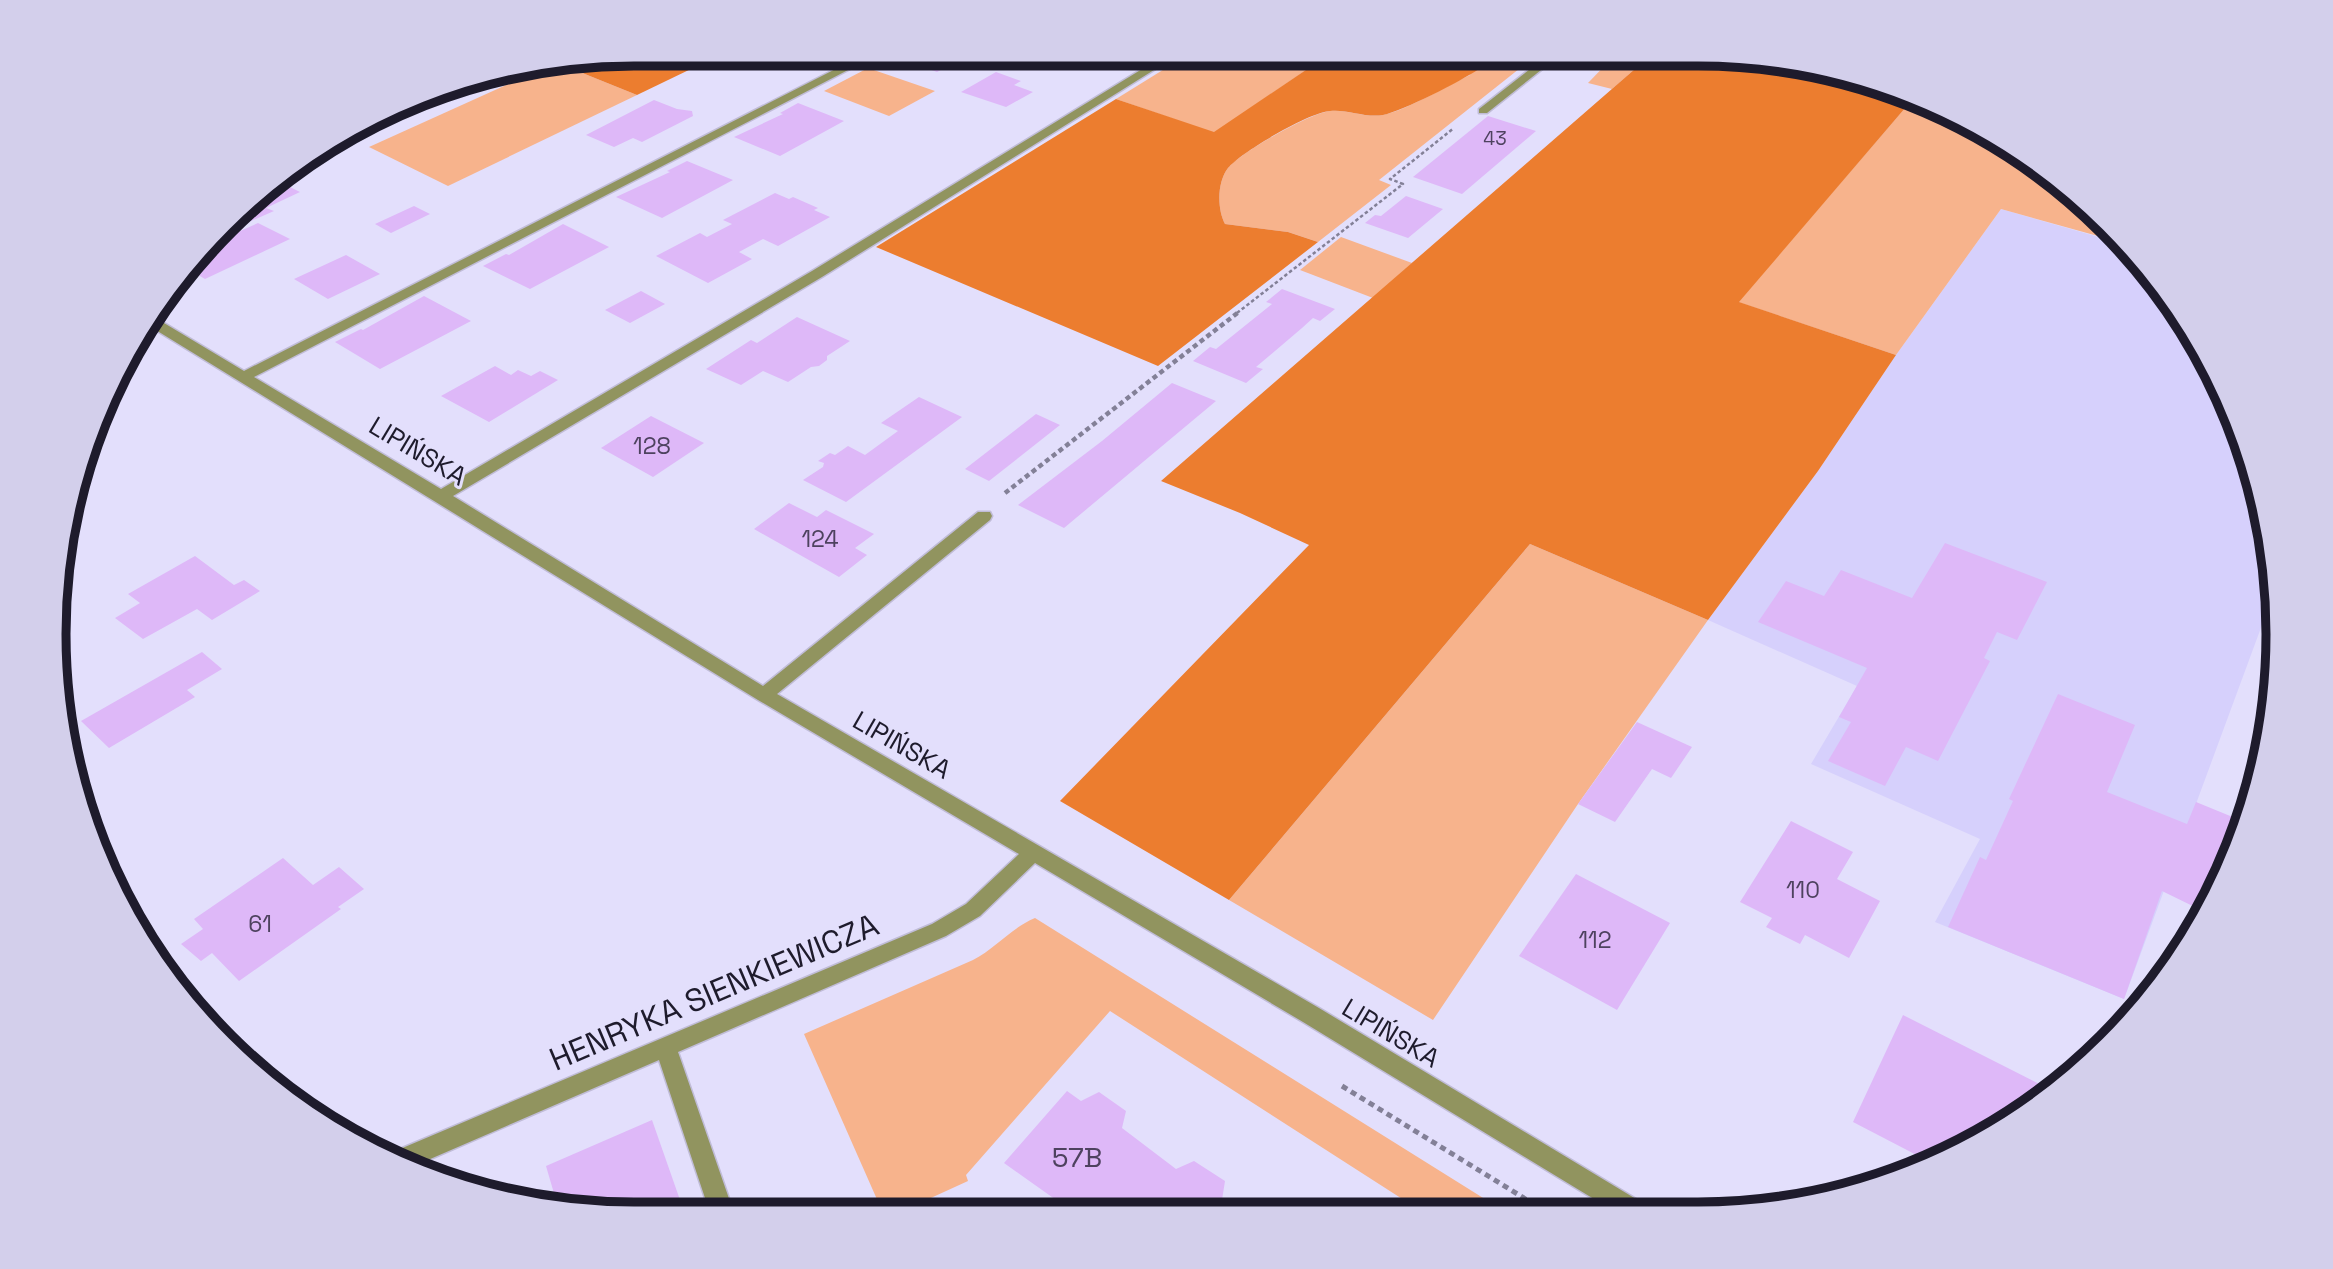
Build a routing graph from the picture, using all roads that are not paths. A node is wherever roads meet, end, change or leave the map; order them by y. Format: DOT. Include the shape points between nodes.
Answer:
graph roads {
  1 [pos="849,66"];
  2 [pos="1155,66"];
  3 [pos="1541,66"];
  4 [pos="1483,111"];
  5 [pos="158,325"];
  6 [pos="243,376"];
  7 [pos="441,496"];
  8 [pos="984,516"];
  9 [pos="764,695"];
  10 [pos="1033,853"];
  11 [pos="665,1046"];
  12 [pos="410,1156"];
  13 [pos="718,1202"];
  14 [pos="1620,1202"];
  1 -- 6 [label="street"];
  2 -- 7 [label="street"];
  3 -- 4 [label="street"];
  5 -- 6 [label="street, LIPIŃSKA"];
  6 -- 7 [label="street, LIPIŃSKA"];
  7 -- 9 [label="street, LIPIŃSKA"];
  8 -- 9 [label="street"];
  9 -- 10 [label="street, LIPIŃSKA"];
  10 -- 11 [label="street, HENRYKA SIENKIEWICZA" via="973,910 939,930"];
  10 -- 14 [label="street, LIPIŃSKA"];
  11 -- 12 [label="street, HENRYKA SIENKIEWICZA"];
  11 -- 13 [label="street"];
}
